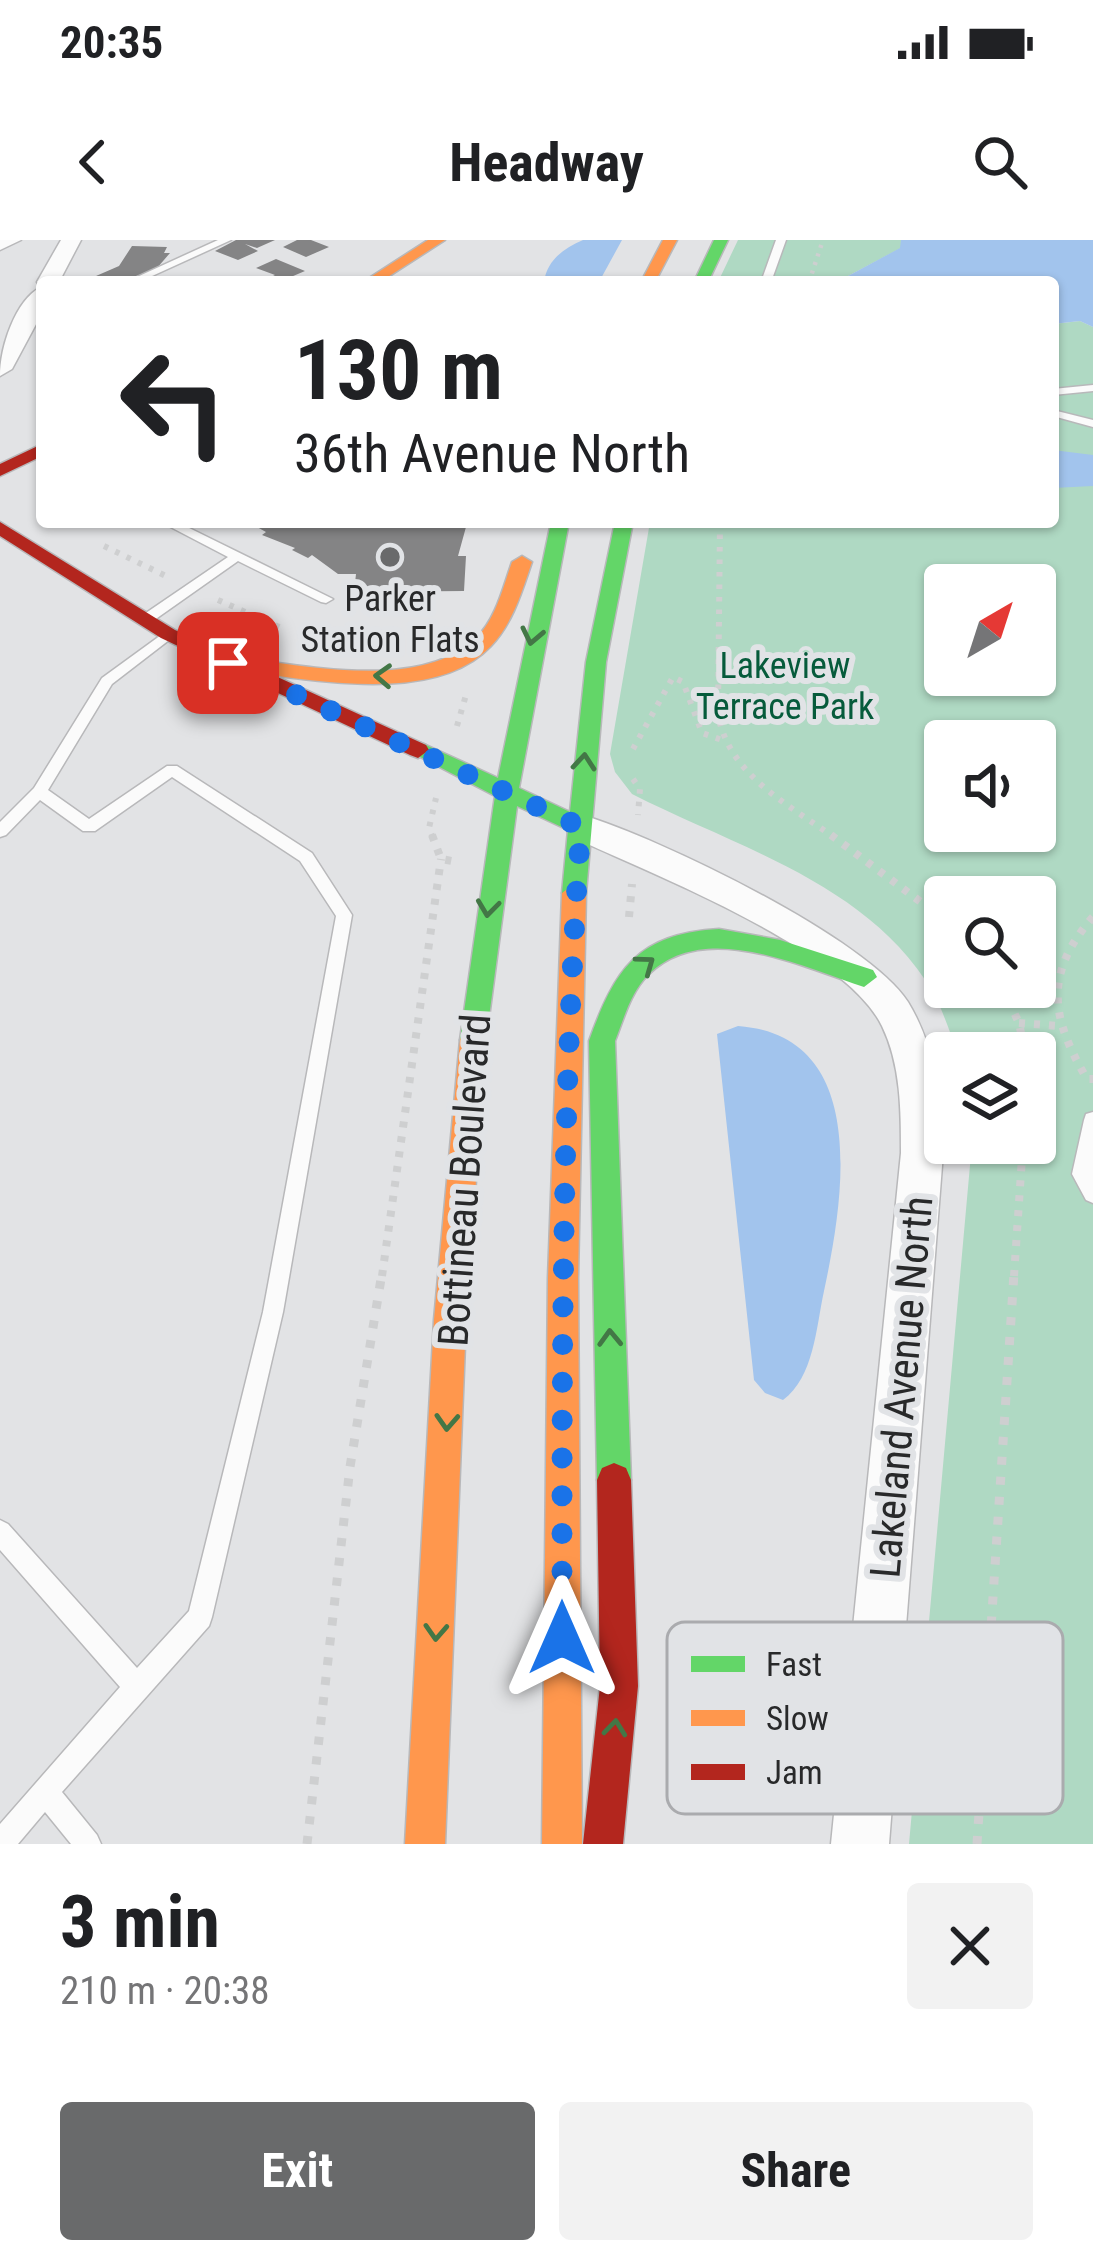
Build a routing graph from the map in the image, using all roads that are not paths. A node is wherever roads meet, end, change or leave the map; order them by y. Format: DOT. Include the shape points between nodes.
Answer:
graph roads {
  1 [pos="11,240"];
  2 [pos="71,240"];
  3 [pos="226,240"];
  4 [pos="438,240"];
  5 [pos="670,240"];
  6 [pos="721,240"];
  7 [pos="781,240"];
  8 [pos="0,244"];
  9 [pos="51,276"];
  10 [pos="144,276"];
  11 [pos="382,276"];
  12 [pos="651,276"];
  13 [pos="704,276"];
  14 [pos="768,276"];
  15 [pos="32,326"];
  16 [pos="0,369"];
  17 [pos="1093,388"];
  18 [pos="1059,391"];
  19 [pos="1059,415"];
  20 [pos="1093,424"];
  21 [pos="36,452"];
  22 [pos="0,471"];
  23 [pos="0,528"];
  24 [pos="178,528"];
  25 [pos="531,528"];
  26 [pos="559,528"];
  27 [pos="623,528"];
  28 [pos="235,558"];
  29 [pos="326,599"];
  30 [pos="157,627"];
  31 [pos="228,663"];
  32 [pos="39,792"];
  33 [pos="506,792"];
  34 [pos="581,827"];
  35 [pos="0,831"];
  36 [pos="864,977"];
  37 [pos="1093,1120"];
  38 [pos="1093,1194"];
  39 [pos="0,1532"];
  40 [pos="880,1622"];
  41 [pos="136,1688"];
  42 [pos="46,1792"];
  43 [pos="863,1814"];
  44 [pos="0,1844"];
  45 [pos="88,1844"];
  46 [pos="425,1844"];
  47 [pos="562,1844"];
  48 [pos="603,1844"];
  49 [pos="860,1844"];
  1 -- 8 [label="street"];
  2 -- 9 [label="street"];
  3 -- 10 [label="lane"];
  4 -- 11 [label="main road"];
  5 -- 12 [label="main road"];
  6 -- 13 [label="main road"];
  7 -- 14 [label="lane"];
  15 -- 16 [label="street"];
  17 -- 18 [label="lane"];
  19 -- 20 [label="lane"];
  21 -- 22 [label="main road"];
  23 -- 30 [label="main road"];
  24 -- 28 [label="lane"];
  25 -- 31 [label="main road, one-way" via="512,598 490,636 451,669 386,677"];
  26 -- 33 [label="main road, Bottineau Boulevard, one-way" via="515,716"];
  34 -- 27 [label="main road, one-way" via="596,663"];
  28 -- 29 [label="lane"];
  28 -- 30 [label="lane" via="188,587"];
  30 -- 31 [label="main road"];
  30 -- 32 [label="lane" via="107,681"];
  31 -- 33 [label="main road"];
  32 -- 35 [label="lane"];
  32 -- 41 [label="lane" via="89,827 172,770 306,857 344,915 273,1312 200,1617"];
  33 -- 34 [label="main road"];
  33 -- 46 [label="main road, Bottineau Boulevard, one-way" via="464,1136"];
  34 -- 36 [label="street, Lakeland Avenue North" via="823,945"];
  34 -- 47 [label="main road" via="562,1273"];
  36 -- 40 [label="street, Lakeland Avenue North" via="892,1010 921,1095"];
  48 -- 36 [label="main road, one-way" via="619,1686 602,1041 609,1008 649,957 686,942 769,946"];
  37 -- 38 [label="lane" via="1082,1174"];
  39 -- 41 [label="lane"];
  41 -- 42 [label="lane"];
  42 -- 44 [label="lane"];
  42 -- 45 [label="lane"];
  43 -- 49 [label="street, Lakeland Avenue North"];
}
